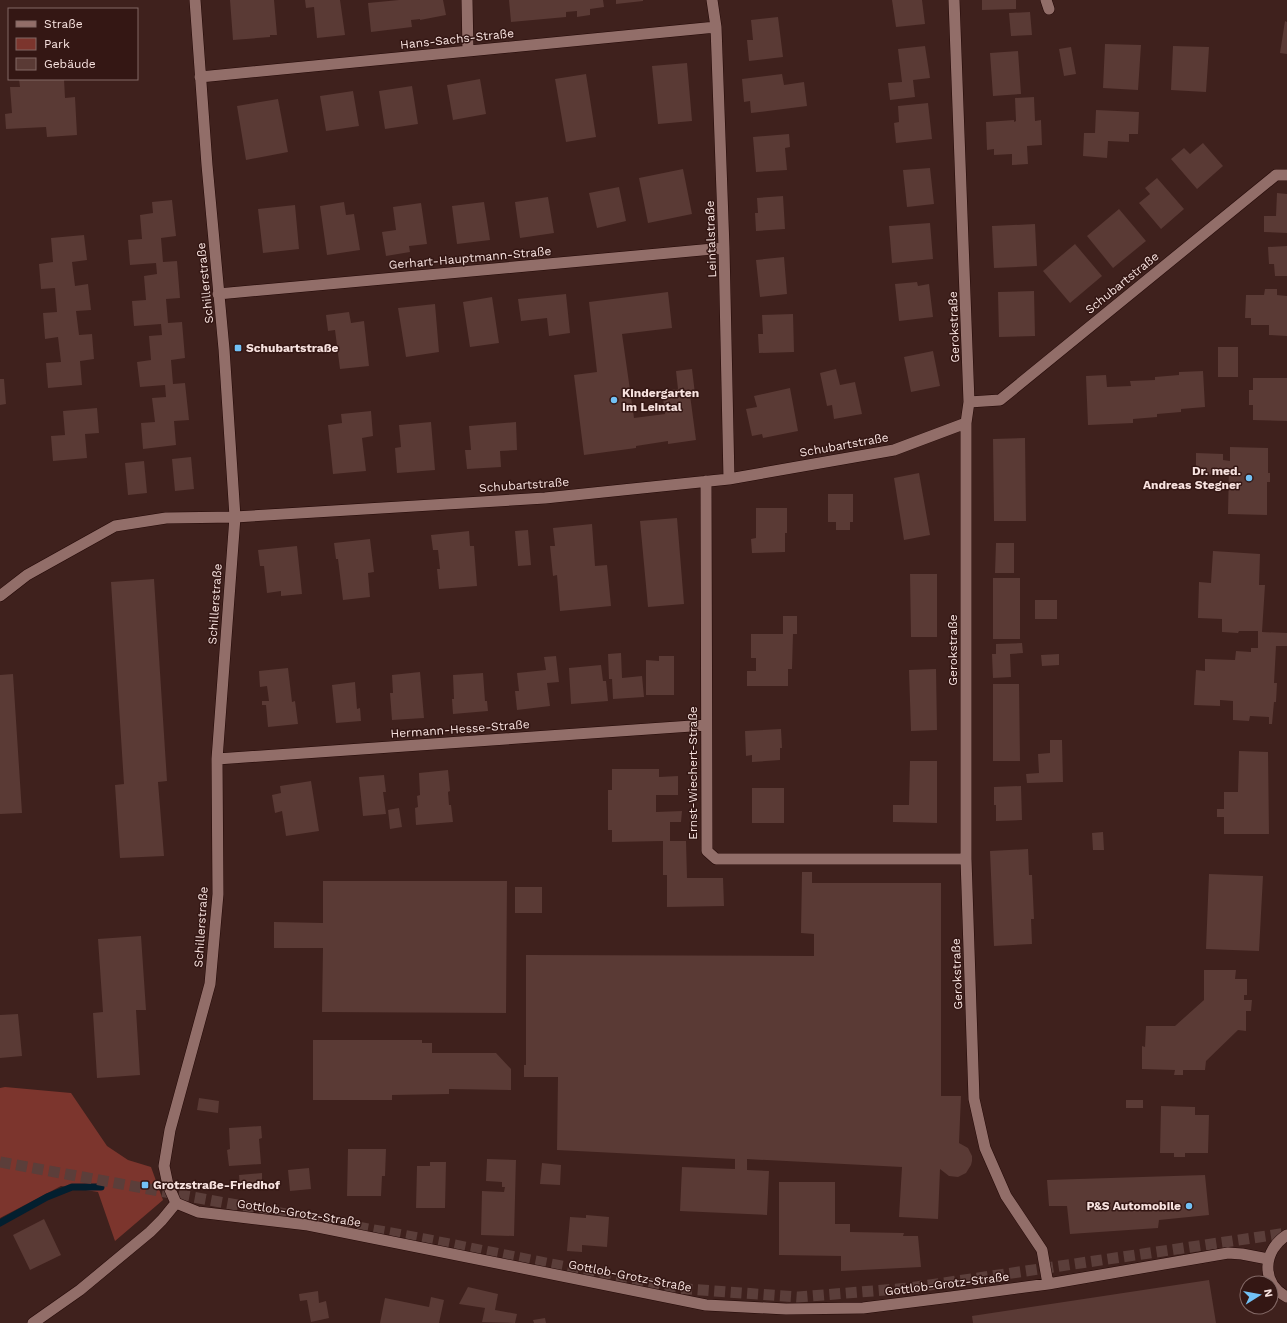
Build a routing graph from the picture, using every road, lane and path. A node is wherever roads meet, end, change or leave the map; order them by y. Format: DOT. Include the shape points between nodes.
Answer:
graph roads {
  1 [pos="195,0"];
  2 [pos="467,0"];
  3 [pos="712,0"];
  4 [pos="954,0"];
  5 [pos="716,27"];
  6 [pos="468,51"];
  7 [pos="200,77"];
  8 [pos="1287,175"];
  9 [pos="724,248"];
  10 [pos="218,294"];
  11 [pos="969,402"];
  12 [pos="966,423"];
  13 [pos="729,478"];
  14 [pos="706,481"];
  15 [pos="234,517"];
  16 [pos="0,596"];
  17 [pos="706,725"];
  18 [pos="216,759"];
  19 [pos="966,859"];
  20 [pos="176,1203"];
  21 [pos="1287,1235"];
  22 [pos="1268,1259"];
  23 [pos="1048,1284"];
  24 [pos="1287,1297"];
  25 [pos="33,1323"];
  1 -- 7 [label="street, Schillerstraße"];
  2 -- 6 [label="street"];
  3 -- 5 [label="street, Leintalstraße"];
  4 -- 11 [label="street, Gerokstraße"];
  5 -- 6 [label="street, Hans-Sachs-Straße"];
  5 -- 9 [label="street, Leintalstraße"];
  6 -- 7 [label="street, Hans-Sachs-Straße"];
  7 -- 10 [label="street, Schillerstraße"];
  8 -- 11 [label="street, Schubartstraße" via="1276,175 1000,400"];
  9 -- 10 [label="street, Gerhart-Hauptmann-Straße"];
  9 -- 13 [label="street, Leintalstraße"];
  10 -- 15 [label="street, Schillerstraße" via="224,349"];
  11 -- 12 [label="street, Gerokstraße"];
  12 -- 13 [label="street, Schubartstraße" via="894,450"];
  12 -- 19 [label="street, Gerokstraße"];
  13 -- 14 [label="street, Schubartstraße"];
  14 -- 15 [label="street, Schubartstraße" via="545,498"];
  14 -- 17 [label="street, Ernst-Wiechert-Straße"];
  15 -- 16 [label="street, Schubartstraße" via="166,518 115,526 27,575"];
  15 -- 18 [label="street, Schillerstraße"];
  17 -- 18 [label="street, Hermann-Hesse-Straße"];
  17 -- 19 [label="street, Ernst-Wiechert-Straße" via="707,851 716,859"];
  18 -- 20 [label="street, Schillerstraße" via="218,894 210,984 170,1130 164,1166 168,1185"];
  19 -- 23 [label="street, Gerokstraße" via="974,1098 985,1148 1006,1196 1042,1250"];
  20 -- 23 [label="street, Gottlob-Grotz-Straße" via="198,1212 308,1225 706,1305 786,1309 863,1308"];
  20 -- 25 [label="street" via="150,1232 80,1290"];
  21 -- 22 [label="street" via="1279,1240"];
  22 -- 23 [label="street, Gottlob-Grotz-Straße" via="1228,1253"];
  22 -- 24 [label="street" via="1270,1280 1276,1289"];
}
